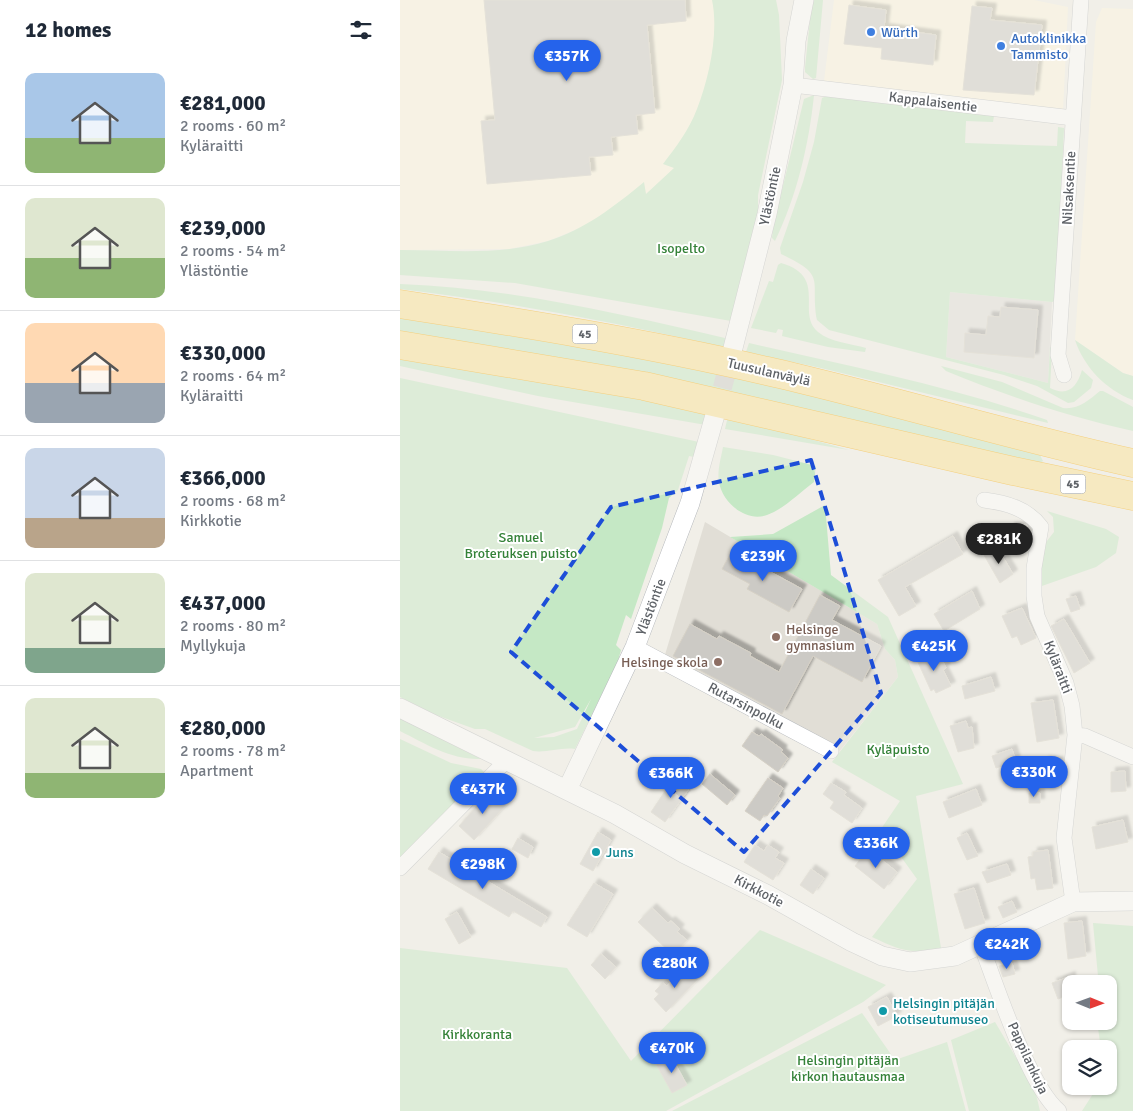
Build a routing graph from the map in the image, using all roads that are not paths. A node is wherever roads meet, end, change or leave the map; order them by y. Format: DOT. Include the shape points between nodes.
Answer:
graph roads {
  1 [pos="794,0"];
  2 [pos="804,0"];
  3 [pos="1081,0"];
  4 [pos="796,41"];
  5 [pos="793,85"];
  6 [pos="1073,118"];
  7 [pos="400,304"];
  8 [pos="400,345"];
  9 [pos="733,348"];
  10 [pos="1064,375"];
  11 [pos="715,415"];
  12 [pos="1019,435"];
  13 [pos="1133,450"];
  14 [pos="1133,463"];
  15 [pos="1013,472"];
  16 [pos="1133,496"];
  17 [pos="984,500"];
  18 [pos="1133,512"];
  19 [pos="635,648"];
  20 [pos="400,708"];
  21 [pos="1074,735"];
  22 [pos="831,751"];
  23 [pos="1133,757"];
  24 [pos="506,761"];
  25 [pos="567,790"];
  26 [pos="400,868"];
  27 [pos="1133,901"];
  28 [pos="1073,902"];
  29 [pos="981,945"];
  30 [pos="1059,1111"];
  1 -- 4 [label="street, Ylästöntie"];
  2 -- 4 [label="street, Ylästöntie"];
  3 -- 6 [label="street, Nilsaksentie"];
  4 -- 5 [label="street, Ylästöntie"];
  5 -- 6 [label="street, Kappalaisentie"];
  5 -- 9 [label="street, Ylästöntie" via="763,233"];
  6 -- 10 [label="street, Nilsaksentie" via="1058,355"];
  7 -- 12 [label="highway, Tuusulanväylä / 45" via="656,346"];
  8 -- 15 [label="highway, 45" via="644,386"];
  11 -- 19 [label="street, Ylästöntie" via="690,503"];
  12 -- 13 [label="highway"];
  12 -- 14 [label="highway, Tuusulanväylä / 45"];
  15 -- 16 [label="highway, 45"];
  15 -- 18 [label="highway" via="1101,504"];
  17 -- 21 [label="street, Kyläraitti" via="1005,503 1024,511 1041,527 1034,568 1037,616 1066,683"];
  19 -- 22 [label="street, Rutarsinpolku"];
  19 -- 25 [label="street, Ylästöntie"];
  20 -- 24 [label="street, Kirkkotie"];
  21 -- 23 [label="street" via="1085,736"];
  21 -- 28 [label="street, Kyläraitti" via="1064,838"];
  24 -- 25 [label="street, Kirkkotie"];
  24 -- 26 [label="street"];
  25 -- 29 [label="street, Kirkkotie" via="882,956 910,962 932,960 955,956"];
  27 -- 28 [label="street, Kirkkotie"];
  28 -- 29 [label="street, Kirkkotie"];
  29 -- 30 [label="street, Pappilankuja" via="1037,1081"];
}
